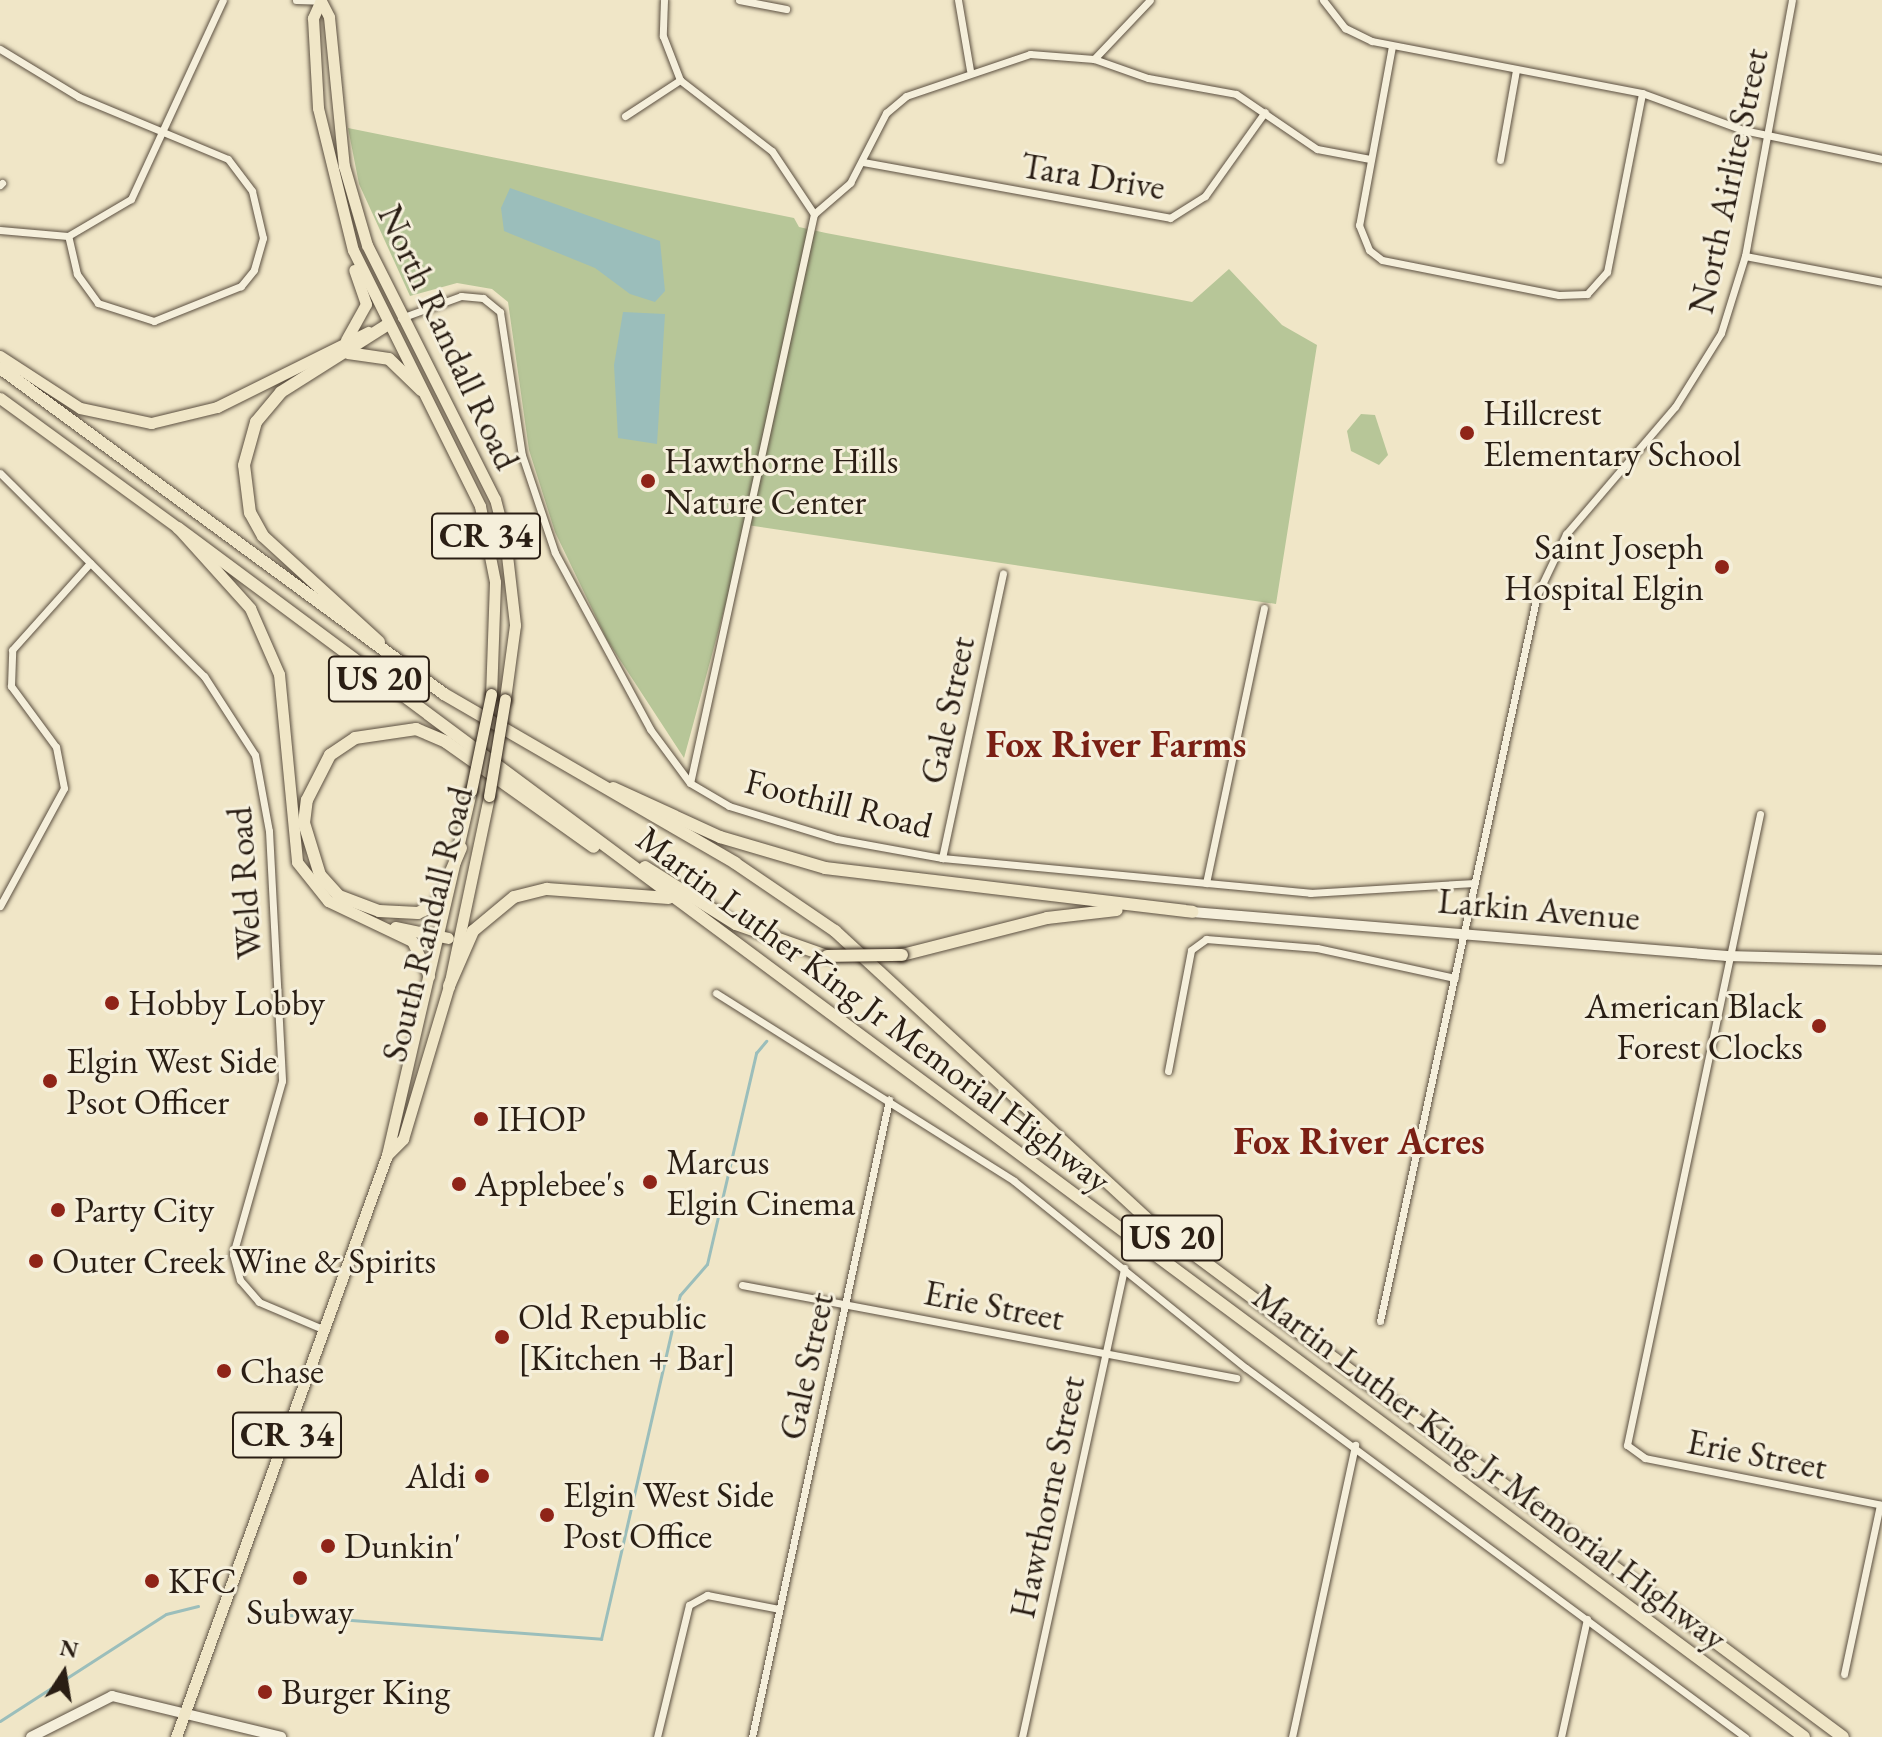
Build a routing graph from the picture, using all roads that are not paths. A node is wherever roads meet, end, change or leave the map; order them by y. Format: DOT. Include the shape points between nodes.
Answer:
graph roads {
  1 [pos="223,0"];
  2 [pos="296,0"];
  3 [pos="321,0"];
  4 [pos="664,0"];
  5 [pos="739,0"];
  6 [pos="958,0"];
  7 [pos="1150,0"];
  8 [pos="1323,0"];
  9 [pos="1792,0"];
  10 [pos="786,9"];
  11 [pos="1392,46"];
  12 [pos="0,49"];
  13 [pos="1094,59"];
  14 [pos="970,70"];
  15 [pos="1516,70"];
  16 [pos="680,80"];
  17 [pos="1642,93"];
  18 [pos="1265,112"];
  19 [pos="625,116"];
  20 [pos="166,131"];
  21 [pos="1769,137"];
  22 [pos="1370,159"];
  23 [pos="1882,159"];
  24 [pos="1500,160"];
  25 [pos="863,162"];
  26 [pos="814,214"];
  27 [pos="343,219"];
  28 [pos="0,230"];
  29 [pos="68,236"];
  30 [pos="1745,256"];
  31 [pos="1882,282"];
  32 [pos="401,318"];
  33 [pos="387,325"];
  34 [pos="346,348"];
  35 [pos="0,356"];
  36 [pos="0,368"];
  37 [pos="421,390"];
  38 [pos="0,398"];
  39 [pos="0,473"];
  40 [pos="178,528"];
  41 [pos="90,563"];
  42 [pos="1003,573"];
  43 [pos="1264,608"];
  44 [pos="390,657"];
  45 [pos="491,694"];
  46 [pos="505,699"];
  47 [pos="509,737"];
  48 [pos="690,783"];
  49 [pos="1760,814"];
  50 [pos="581,827"];
  51 [pos="461,848"];
  52 [pos="942,858"];
  53 [pos="1206,883"];
  54 [pos="1475,883"];
  55 [pos="669,898"];
  56 [pos="0,906"];
  57 [pos="1192,912"];
  58 [pos="363,921"];
  59 [pos="704,921"];
  60 [pos="1465,929"];
  61 [pos="442,937"];
  62 [pos="460,940"];
  63 [pos="1727,956"];
  64 [pos="1882,960"];
  65 [pos="1455,978"];
  66 [pos="449,986"];
  67 [pos="716,993"];
  68 [pos="427,1001"];
  69 [pos="1168,1071"];
  70 [pos="889,1100"];
  71 [pos="387,1155"];
  72 [pos="1124,1268"];
  73 [pos="742,1285"];
  74 [pos="846,1303"];
  75 [pos="1380,1321"];
  76 [pos="325,1330"];
  77 [pos="1105,1353"];
  78 [pos="1236,1378"];
  79 [pos="1355,1445"];
  80 [pos="1881,1505"];
  81 [pos="779,1609"];
  82 [pos="1587,1619"];
  83 [pos="1844,1674"];
  84 [pos="185,1715"];
  85 [pos="31,1737"];
  86 [pos="176,1737"];
  87 [pos="281,1737"];
  88 [pos="657,1737"];
  89 [pos="752,1737"];
  90 [pos="1022,1737"];
  91 [pos="1292,1737"];
  92 [pos="1561,1737"];
  93 [pos="1745,1737"];
  94 [pos="1804,1737"];
  95 [pos="1843,1737"];
  1 -- 20 [label="street"];
  2 -- 3 [label="street"];
  3 -- 27 [label="main road, North Randall Road / CR 34" via="313,18 317,97"];
  3 -- 32 [label="main road, North Randall Road / CR 34" via="329,17 344,166 367,245"];
  4 -- 16 [label="street" via="663,36"];
  5 -- 10 [label="street"];
  6 -- 14 [label="street"];
  7 -- 13 [label="street"];
  8 -- 11 [label="street" via="1351,33"];
  9 -- 21 [label="street, North Airlite Street"];
  11 -- 15 [label="street"];
  11 -- 22 [label="street"];
  12 -- 20 [label="street" via="79,97"];
  13 -- 14 [label="street" via="1030,54"];
  13 -- 18 [label="street" via="1148,78 1236,94"];
  14 -- 25 [label="street" via="916,90 886,113"];
  15 -- 17 [label="street"];
  15 -- 24 [label="street"];
  16 -- 19 [label="street"];
  16 -- 26 [label="street" via="772,151"];
  17 -- 21 [label="street"];
  17 -- 22 [label="street" via="1610,261 1587,294 1559,295 1382,260 1363,241"];
  18 -- 22 [label="street" via="1317,149"];
  18 -- 25 [label="street, Tara Drive" via="1205,196 1170,218"];
  20 -- 29 [label="street" via="131,199"];
  20 -- 29 [label="street" via="219,153 248,182 263,238 249,278 177,316 134,320 90,295"];
  21 -- 23 [label="street"];
  21 -- 30 [label="street, North Airlite Street"];
  25 -- 26 [label="street" via="834,201"];
  26 -- 48 [label="street"];
  27 -- 33 [label="main road, North Randall Road / CR 34"];
  27 -- 34 [label="main road" via="344,244 366,304"];
  28 -- 29 [label="street"];
  30 -- 31 [label="street"];
  30 -- 54 [label="street, North Airlite Street" via="1706,364 1596,494 1547,570"];
  32 -- 33 [label="main road, Foothill Road"];
  32 -- 46 [label="main road, North Randall Road / CR 34" via="495,499 515,625"];
  32 -- 48 [label="street, Foothill Road" via="461,296 489,300 500,312 519,440 548,536 639,712"];
  33 -- 34 [label="highway"];
  33 -- 37 [label="main road, North Randall Road / CR 34"];
  34 -- 35 [label="main road" via="217,407 151,423 80,408"];
  34 -- 37 [label="highway" via="389,359"];
  34 -- 44 [label="highway" via="270,403 247,445 245,490 271,545 370,631"];
  36 -- 44 [label="highway, US 20"];
  37 -- 45 [label="main road, North Randall Road / CR 34" via="480,506 495,582"];
  38 -- 40 [label="main road, US 20"];
  39 -- 41 [label="street, Weld Road"];
  40 -- 50 [label="highway, Martin Luther King Jr Memorial Highway / US 20"];
  40 -- 58 [label="main road" via="268,636 279,674 297,862 328,901"];
  41 -- 56 [label="street" via="12,650 11,686 56,747 64,788"];
  41 -- 76 [label="street, Weld Road" via="214,687 243,728 261,773 281,1093 233,1254 240,1280 259,1302"];
  42 -- 52 [label="street, Gale Street"];
  43 -- 53 [label="street"];
  44 -- 47 [label="highway, Martin Luther King Jr Memorial Highway / US 20"];
  45 -- 51 [label="main road, South Randall Road / CR 34, bridge"];
  46 -- 62 [label="main road, South Randall Road / CR 34, bridge"];
  47 -- 57 [label="highway" via="720,837 811,865 888,880"];
  47 -- 95 [label="highway, Martin Luther King Jr Memorial Highway / US 20" via="735,863 835,931 1148,1220"];
  48 -- 52 [label="street, Foothill Road" via="771,821"];
  49 -- 63 [label="street"];
  50 -- 57 [label="highway, bridge" via="736,924 827,956 902,955 1061,916"];
  50 -- 59 [label="highway, Martin Luther King Jr Memorial Highway / US 20"];
  51 -- 55 [label="highway" via="437,904 418,913 379,911 339,896 320,875 309,850 307,800 330,755 355,738 416,729 446,742"];
  51 -- 61 [label="main road, South Randall Road / CR 34"];
  52 -- 53 [label="street, Foothill Road"];
  53 -- 54 [label="street, Foothill Road" via="1357,894 1422,881"];
  54 -- 60 [label="street, North Airlite Street"];
  55 -- 59 [label="highway"];
  55 -- 66 [label="highway" via="547,889 514,897 473,931"];
  57 -- 60 [label="main road, Larkin Avenue"];
  58 -- 61 [label="main road"];
  58 -- 68 [label="main road" via="422,951 429,965"];
  59 -- 94 [label="highway, Martin Luther King Jr Memorial Highway / US 20"];
  60 -- 63 [label="main road, Larkin Avenue"];
  60 -- 65 [label="street, North Airlite Street"];
  61 -- 62 [label="main road"];
  61 -- 68 [label="main road, South Randall Road / CR 34"];
  62 -- 66 [label="main road, South Randall Road / CR 34"];
  63 -- 64 [label="main road, Larkin Avenue"];
  63 -- 80 [label="street, Erie Street" via="1627,1445 1645,1458"];
  65 -- 69 [label="street" via="1317,948 1206,939 1191,950"];
  65 -- 75 [label="street, North Airlite Street"];
  66 -- 71 [label="main road, South Randall Road / CR 34" via="403,1139"];
  67 -- 70 [label="street"];
  68 -- 71 [label="main road, South Randall Road / CR 34"];
  70 -- 72 [label="street" via="1014,1181"];
  70 -- 74 [label="street, Gale Street"];
  71 -- 76 [label="main road, South Randall Road / CR 34"];
  72 -- 77 [label="street, Hawthorne Street"];
  72 -- 79 [label="street"];
  73 -- 74 [label="street, Erie Street"];
  74 -- 77 [label="street, Erie Street"];
  74 -- 81 [label="street, Gale Street"];
  76 -- 84 [label="main road, South Randall Road / CR 34"];
  77 -- 78 [label="street, Erie Street"];
  77 -- 90 [label="street, Hawthorne Street"];
  79 -- 82 [label="street"];
  79 -- 91 [label="street"];
  80 -- 83 [label="street"];
  81 -- 88 [label="street" via="707,1595 689,1605"];
  81 -- 89 [label="street, Gale Street"];
  82 -- 92 [label="street"];
  82 -- 93 [label="street"];
  84 -- 85 [label="main road" via="102,1698"];
  84 -- 86 [label="main road, South Randall Road / CR 34"];
  84 -- 87 [label="main road"];
}
